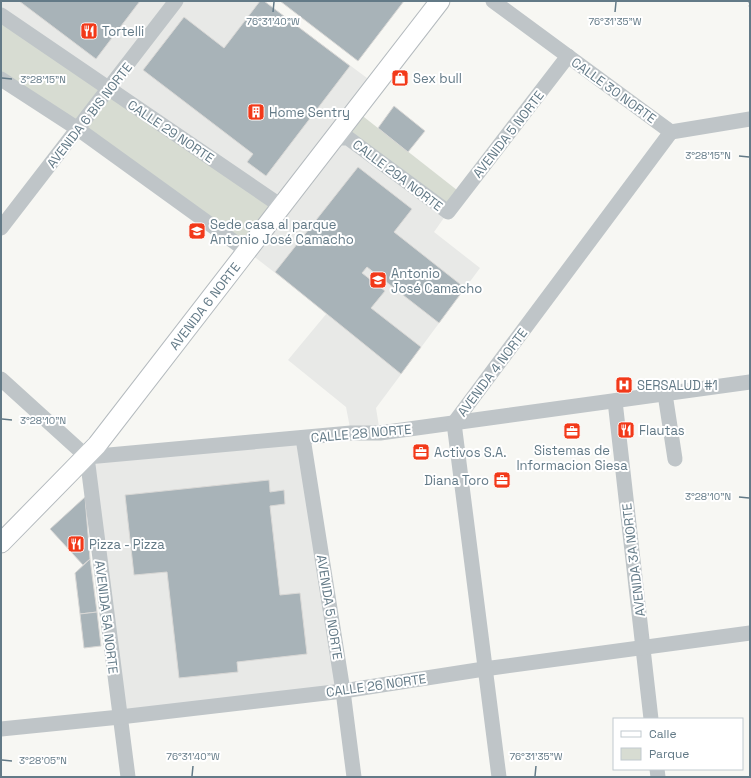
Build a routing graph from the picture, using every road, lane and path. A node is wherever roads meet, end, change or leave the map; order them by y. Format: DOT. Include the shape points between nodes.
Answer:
graph roads {
  1 [pos="176,1"];
  2 [pos="440,1"];
  3 [pos="493,1"];
  4 [pos="749,1"];
  5 [pos="750,7"];
  6 [pos="1,15"];
  7 [pos="568,56"];
  8 [pos="1,79"];
  9 [pos="109,89"];
  10 [pos="750,120"];
  11 [pos="78,129"];
  12 [pos="343,132"];
  13 [pos="671,132"];
  14 [pos="281,206"];
  15 [pos="448,212"];
  16 [pos="1,228"];
  17 [pos="247,251"];
  18 [pos="1,379"];
  19 [pos="750,382"];
  20 [pos="665,394"];
  21 [pos="614,401"];
  22 [pos="454,423"];
  23 [pos="303,438"];
  24 [pos="87,457"];
  25 [pos="675,458"];
  26 [pos="1,543"];
  27 [pos="750,633"];
  28 [pos="643,647"];
  29 [pos="484,669"];
  30 [pos="343,691"];
  31 [pos="120,717"];
  32 [pos="651,718"];
  33 [pos="1,729"];
  34 [pos="128,777"];
  35 [pos="354,777"];
  36 [pos="499,777"];
  1 -- 9 [label="street, AVENIDA 6 BIS NORTE"];
  2 -- 12 [label="main road, AVENIDA 6 NORTE"];
  3 -- 7 [label="street, CALLE 30 NORTE"];
  4 -- 5 [label="path"];
  6 -- 9 [label="street, CALLE 29 NORTE"];
  7 -- 13 [label="street, CALLE 30 NORTE"];
  7 -- 15 [label="street, AVENIDA 5 NORTE"];
  8 -- 11 [label="street"];
  9 -- 11 [label="street, AVENIDA 6 BIS NORTE"];
  9 -- 14 [label="street, CALLE 29 NORTE"];
  10 -- 13 [label="street"];
  11 -- 16 [label="street, AVENIDA 6 BIS NORTE"];
  11 -- 17 [label="street"];
  12 -- 14 [label="main road, AVENIDA 6 NORTE"];
  12 -- 15 [label="street, CALLE 29A NORTE"];
  13 -- 22 [label="street, AVENIDA 4 NORTE"];
  14 -- 17 [label="main road, AVENIDA 6 NORTE"];
  17 -- 24 [label="main road, AVENIDA 6 NORTE"];
  18 -- 24 [label="street"];
  19 -- 20 [label="street, CALLE 28 NORTE"];
  20 -- 21 [label="street, CALLE 28 NORTE"];
  20 -- 25 [label="street"];
  21 -- 22 [label="street, CALLE 28 NORTE"];
  21 -- 28 [label="street, AVENIDA 3A NORTE"];
  22 -- 23 [label="street, CALLE 28 NORTE" via="380,433"];
  22 -- 29 [label="street, AVENIDA 4 NORTE"];
  23 -- 24 [label="street, CALLE 28 NORTE"];
  23 -- 30 [label="street, AVENIDA 5 NORTE"];
  24 -- 26 [label="main road, AVENIDA 6 NORTE"];
  24 -- 31 [label="street, AVENIDA 5A NORTE"];
  27 -- 28 [label="street, CALLE 26 NORTE"];
  28 -- 29 [label="street, CALLE 26 NORTE"];
  28 -- 32 [label="street, AVENIDA 3A NORTE"];
  29 -- 30 [label="street, CALLE 26 NORTE"];
  29 -- 36 [label="street, AVENIDA 4 NORTE"];
  30 -- 31 [label="street, CALLE 26 NORTE"];
  30 -- 35 [label="street, AVENIDA 5 NORTE"];
  31 -- 33 [label="street, CALLE 26 NORTE"];
  31 -- 34 [label="street, AVENIDA 5A NORTE"];
}
